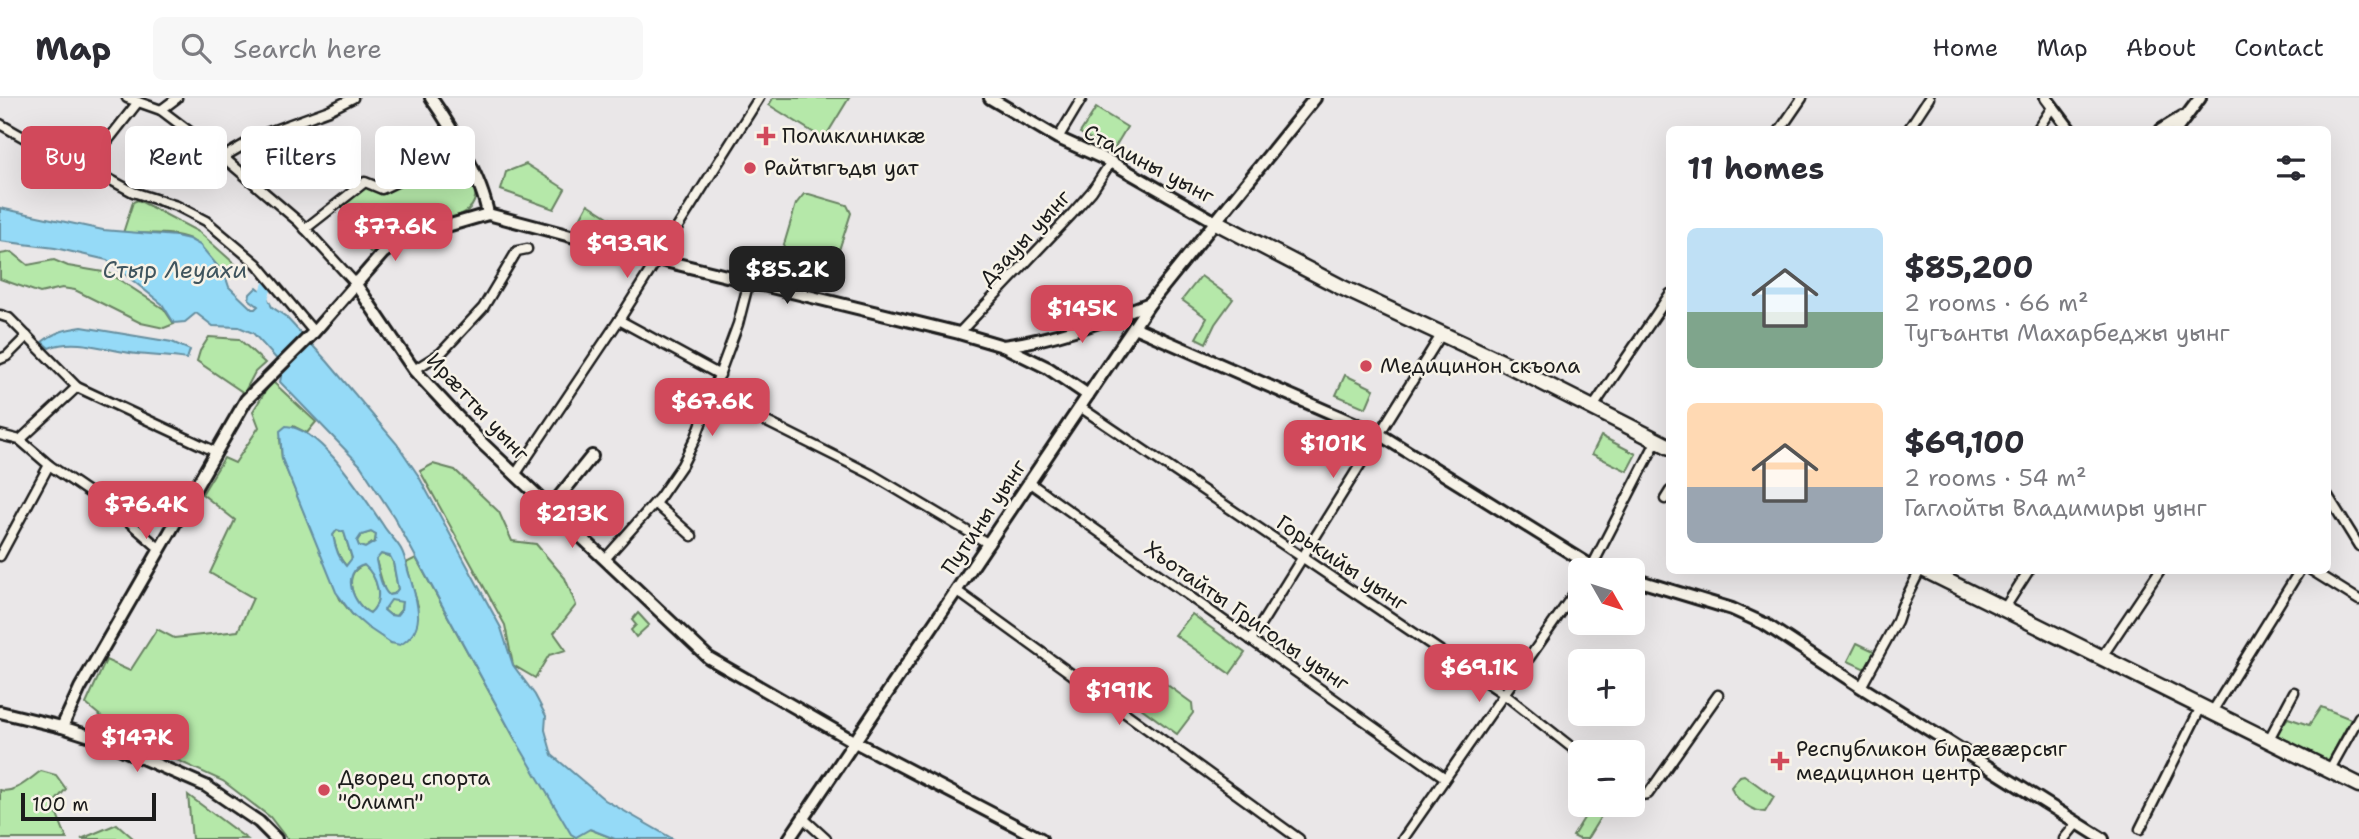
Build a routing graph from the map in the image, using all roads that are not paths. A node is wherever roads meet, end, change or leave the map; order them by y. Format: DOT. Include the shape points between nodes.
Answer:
graph roads {
  1 [pos="127,98"];
  2 [pos="177,98"];
  3 [pos="353,98"];
  4 [pos="759,98"];
  5 [pos="990,98"];
  6 [pos="1082,98"];
  7 [pos="1315,98"];
  8 [pos="1802,98"];
  9 [pos="1929,98"];
  10 [pos="2200,98"];
  11 [pos="434,99"];
  12 [pos="138,102"];
  13 [pos="2050,102"];
  14 [pos="160,110"];
  15 [pos="2188,114"];
  16 [pos="0,124"];
  17 [pos="181,126"];
  18 [pos="448,126"];
  19 [pos="1783,126"];
  20 [pos="1911,126"];
  21 [pos="2040,126"];
  22 [pos="2068,126"];
  23 [pos="2168,126"];
  24 [pos="2179,126"];
  25 [pos="21,136"];
  26 [pos="111,136"];
  27 [pos="1058,138"];
  28 [pos="227,155"];
  29 [pos="227,161"];
  30 [pos="1111,162"];
  31 [pos="475,174"];
  32 [pos="111,180"];
  33 [pos="375,186"];
  34 [pos="488,214"];
  35 [pos="1216,222"];
  36 [pos="305,229"];
  37 [pos="527,249"];
  38 [pos="657,259"];
  39 [pos="749,281"];
  40 [pos="355,283"];
  41 [pos="1666,299"];
  42 [pos="1150,303"];
  43 [pos="0,315"];
  44 [pos="619,320"];
  45 [pos="1134,327"];
  46 [pos="314,332"];
  47 [pos="959,333"];
  48 [pos="1441,335"];
  49 [pos="27,336"];
  50 [pos="1003,346"];
  51 [pos="0,359"];
  52 [pos="414,370"];
  53 [pos="720,375"];
  54 [pos="77,387"];
  55 [pos="713,395"];
  56 [pos="1088,395"];
  57 [pos="1080,407"];
  58 [pos="1593,407"];
  59 [pos="1378,434"];
  60 [pos="0,435"];
  61 [pos="20,440"];
  62 [pos="1663,443"];
  63 [pos="215,451"];
  64 [pos="592,456"];
  65 [pos="50,466"];
  66 [pos="515,475"];
  67 [pos="1030,483"];
  68 [pos="2331,501"];
  69 [pos="655,503"];
  70 [pos="550,508"];
  71 [pos="692,536"];
  72 [pos="989,544"];
  73 [pos="2359,546"];
  74 [pos="160,549"];
  75 [pos="0,556"];
  76 [pos="1302,556"];
  77 [pos="1574,558"];
  78 [pos="1597,558"];
  79 [pos="605,559"];
  80 [pos="1920,574"];
  81 [pos="1930,574"];
  82 [pos="2026,574"];
  83 [pos="2157,574"];
  84 [pos="2297,574"];
  85 [pos="2317,574"];
  86 [pos="1645,583"];
  87 [pos="957,591"];
  88 [pos="2359,600"];
  89 [pos="1568,602"];
  90 [pos="2004,609"];
  91 [pos="1251,640"];
  92 [pos="2101,659"];
  93 [pos="1861,687"];
  94 [pos="2294,692"];
  95 [pos="1504,694"];
  96 [pos="1718,695"];
  97 [pos="2206,709"];
  98 [pos="0,712"];
  99 [pos="2359,717"];
  100 [pos="62,727"];
  101 [pos="2268,741"];
  102 [pos="855,742"];
  103 [pos="1568,745"];
  104 [pos="2329,771"];
  105 [pos="1444,778"];
  106 [pos="2359,785"];
  107 [pos="1645,794"];
  108 [pos="803,818"];
  109 [pos="2077,823"];
  110 [pos="2140,829"];
  111 [pos="276,839"];
  112 [pos="789,839"];
  113 [pos="826,839"];
  114 [pos="1041,839"];
  115 [pos="1298,839"];
  116 [pos="1403,839"];
  117 [pos="2064,839"];
  118 [pos="2103,839"];
  1 -- 12 [label="street"];
  2 -- 14 [label="street"];
  3 -- 28 [label="street" via="263,134"];
  4 -- 38 [label="street"];
  5 -- 27 [label="street, Сталины уынг"];
  6 -- 27 [label="street"];
  7 -- 35 [label="street, Путины уынг"];
  8 -- 19 [label="street"];
  9 -- 20 [label="street"];
  10 -- 15 [label="street"];
  11 -- 18 [label="street"];
  12 -- 14 [label="street"];
  12 -- 26 [label="street"];
  13 -- 21 [label="street"];
  13 -- 22 [label="street"];
  14 -- 17 [label="street"];
  15 -- 23 [label="street"];
  15 -- 24 [label="street"];
  16 -- 25 [label="street"];
  27 -- 30 [label="street, Сталины уынг"];
  29 -- 36 [label="street"];
  30 -- 35 [label="street, Сталины уынг"];
  30 -- 47 [label="street, Дзауы уынг" via="1071,215"];
  31 -- 34 [label="street"];
  32 -- 46 [label="street" via="206,222 257,264"];
  33 -- 36 [label="street" via="365,182"];
  34 -- 38 [label="street"];
  34 -- 40 [label="street" via="402,239"];
  35 -- 42 [label="street, Путины уынг"];
  35 -- 48 [label="highway"];
  36 -- 40 [label="street"];
  37 -- 52 [label="street" via="517,251 482,308 441,353"];
  38 -- 39 [label="street"];
  38 -- 44 [label="street"];
  39 -- 47 [label="street"];
  39 -- 53 [label="street"];
  40 -- 46 [label="street"];
  40 -- 52 [label="street, Ирæтты уынг"];
  41 -- 58 [label="street"];
  42 -- 45 [label="street, Путины уынг"];
  42 -- 50 [label="street" via="1040,341"];
  43 -- 49 [label="street"];
  44 -- 53 [label="street"];
  44 -- 66 [label="street"];
  45 -- 56 [label="street, Путины уынг"];
  45 -- 59 [label="street"];
  46 -- 63 [label="street" via="246,400"];
  47 -- 50 [label="street"];
  48 -- 58 [label="highway"];
  48 -- 59 [label="street"];
  49 -- 51 [label="street"];
  49 -- 54 [label="street"];
  50 -- 56 [label="street"];
  52 -- 66 [label="street, Ирæтты уынг"];
  53 -- 55 [label="street"];
  54 -- 61 [label="street"];
  54 -- 63 [label="street"];
  55 -- 69 [label="street" via="682,465"];
  55 -- 72 [label="street" via="871,474"];
  56 -- 57 [label="street, Путины уынг"];
  57 -- 67 [label="street, Путины уынг"];
  57 -- 76 [label="street, Горькийы уынг"];
  58 -- 62 [label="highway"];
  59 -- 76 [label="street"];
  59 -- 77 [label="street"];
  60 -- 61 [label="street"];
  61 -- 65 [label="street"];
  62 -- 78 [label="street"];
  63 -- 74 [label="street"];
  64 -- 70 [label="street"];
  65 -- 74 [label="street" via="119,513"];
  65 -- 75 [label="street"];
  66 -- 70 [label="street, Ирæтты уынг"];
  67 -- 72 [label="street, Путины уынг"];
  67 -- 91 [label="street, Хъотайты Григолы уынг"];
  68 -- 73 [label="street"];
  69 -- 71 [label="street"];
  69 -- 79 [label="street"];
  70 -- 79 [label="street, Ирæтты уынг"];
  72 -- 87 [label="street, Путины уынг"];
  74 -- 100 [label="street"];
  76 -- 91 [label="street"];
  76 -- 95 [label="street, Горькийы уынг"];
  79 -- 102 [label="street, Ирæтты уынг" via="709,658"];
  80 -- 93 [label="street"];
  81 -- 90 [label="highway"];
  82 -- 90 [label="street"];
  83 -- 92 [label="street"];
  84 -- 97 [label="street"];
  85 -- 88 [label="street"];
  86 -- 93 [label="street" via="1765,624"];
  87 -- 102 [label="street, Путины уынг"];
  87 -- 115 [label="street"];
  89 -- 95 [label="street"];
  90 -- 92 [label="highway"];
  91 -- 105 [label="street, Хъотайты Григолы уынг"];
  92 -- 97 [label="highway"];
  93 -- 109 [label="street"];
  94 -- 101 [label="street"];
  95 -- 103 [label="street, Горькийы уынг"];
  95 -- 105 [label="street"];
  96 -- 107 [label="street"];
  97 -- 101 [label="highway"];
  97 -- 110 [label="street"];
  98 -- 100 [label="street"];
  99 -- 104 [label="street"];
  100 -- 111 [label="street" via="206,786"];
  101 -- 104 [label="highway"];
  102 -- 108 [label="street, Путины уынг"];
  102 -- 114 [label="street, Ирæтты уынг"];
  104 -- 106 [label="highway"];
  105 -- 116 [label="street"];
  108 -- 112 [label="street, Путины уынг"];
  108 -- 113 [label="street"];
  109 -- 117 [label="street"];
  109 -- 118 [label="street"];
}
